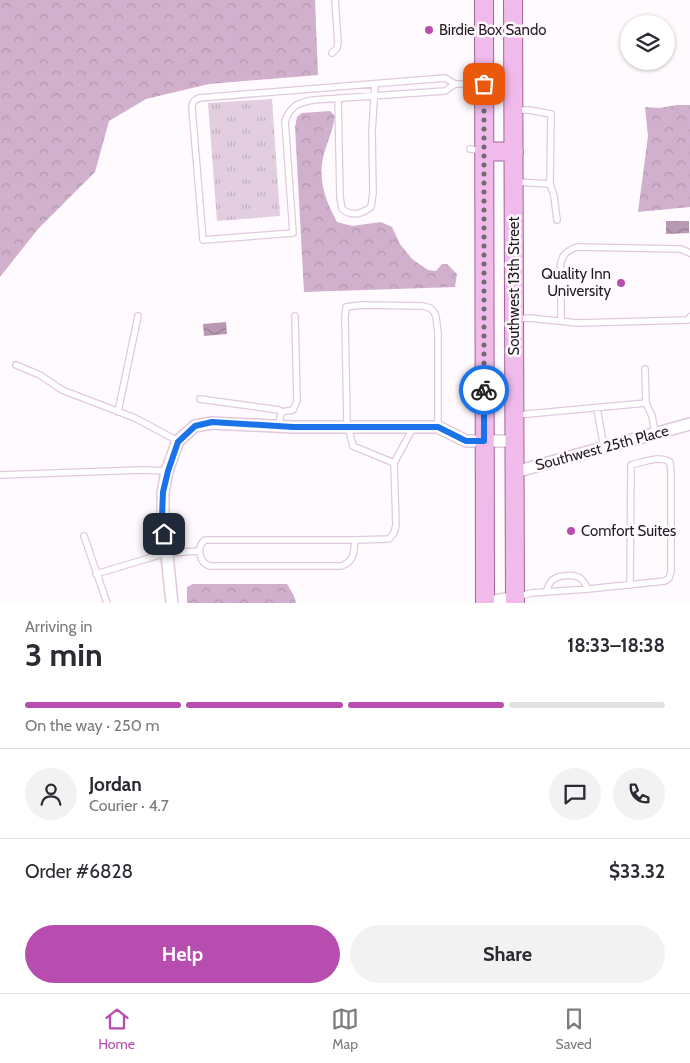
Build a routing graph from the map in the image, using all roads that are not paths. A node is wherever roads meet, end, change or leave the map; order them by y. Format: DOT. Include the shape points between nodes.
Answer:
graph roads {
  1 [pos="335,0"];
  2 [pos="484,0"];
  3 [pos="513,1"];
  4 [pos="332,53"];
  5 [pos="455,84"];
  6 [pos="484,84"];
  7 [pos="374,85"];
  8 [pos="374,96"];
  9 [pos="338,98"];
  10 [pos="514,110"];
  11 [pos="477,150"];
  12 [pos="514,152"];
  13 [pos="514,182"];
  14 [pos="550,184"];
  15 [pos="557,220"];
  16 [pos="690,253"];
  17 [pos="560,274"];
  18 [pos="561,292"];
  19 [pos="138,316"];
  20 [pos="295,316"];
  21 [pos="690,317"];
  22 [pos="514,319"];
  23 [pos="561,320"];
  24 [pos="16,365"];
  25 [pos="644,370"];
  26 [pos="200,399"];
  27 [pos="646,403"];
  28 [pos="597,408"];
  29 [pos="118,412"];
  30 [pos="281,412"];
  31 [pos="515,416"];
  32 [pos="690,424"];
  33 [pos="279,426"];
  34 [pos="414,426"];
  35 [pos="349,427"];
  36 [pos="438,427"];
  37 [pos="655,434"];
  38 [pos="484,441"];
  39 [pos="515,441"];
  40 [pos="177,445"];
  41 [pos="604,448"];
  42 [pos="394,463"];
  43 [pos="168,471"];
  44 [pos="515,472"];
  45 [pos="0,475"];
  46 [pos="84,536"];
  47 [pos="355,540"];
  48 [pos="200,551"];
  49 [pos="166,553"];
  50 [pos="96,574"];
  51 [pos="630,585"];
  52 [pos="588,589"];
  53 [pos="546,592"];
  54 [pos="515,600"];
  55 [pos="107,603"];
  56 [pos="172,603"];
  57 [pos="485,603"];
  1 -- 4 [label="lane" via="338,42"];
  2 -- 6 [label="main road, Southwest 13th Street"];
  3 -- 10 [label="main road, Southwest 13th Street" via="521,33"];
  5 -- 6 [label="lane"];
  5 -- 7 [label="lane" via="445,78"];
  5 -- 8 [label="lane" via="445,91"];
  6 -- 11 [label="main road, Southwest 13th Street"];
  7 -- 8 [label="lane"];
  7 -- 9 [label="lane" via="195,100 192,108 202,240 293,233 285,121 293,107 302,102"];
  8 -- 9 [label="lane"];
  8 -- 9 [label="lane" via="371,207 355,214 347,214 341,203"];
  10 -- 12 [label="main road, Southwest 13th Street"];
  10 -- 14 [label="lane" via="551,114"];
  11 -- 12 [label="main road"];
  11 -- 38 [label="main road, Southwest 13th Street"];
  12 -- 13 [label="main road, Southwest 13th Street"];
  13 -- 14 [label="lane"];
  13 -- 22 [label="main road, Southwest 13th Street"];
  14 -- 15 [label="lane"];
  16 -- 17 [label="lane" via="681,249 577,247 563,256"];
  18 -- 23 [label="lane"];
  19 -- 29 [label="lane"];
  20 -- 30 [label="lane" via="297,401 293,410"];
  21 -- 23 [label="lane" via="688,320 667,321 578,323"];
  22 -- 23 [label="lane"];
  22 -- 31 [label="main road, Southwest 13th Street"];
  24 -- 29 [label="lane" via="40,375 62,390"];
  25 -- 27 [label="lane"];
  26 -- 30 [label="lane"];
  27 -- 28 [label="lane"];
  27 -- 37 [label="lane"];
  28 -- 31 [label="lane"];
  28 -- 41 [label="lane"];
  29 -- 40 [label="lane" via="135,418"];
  30 -- 33 [label="lane"];
  31 -- 39 [label="main road, Southwest 13th Street"];
  32 -- 37 [label="street, Southwest 25th Place"];
  33 -- 35 [label="street"];
  33 -- 40 [label="street" via="212,422 195,426"];
  34 -- 35 [label="street"];
  34 -- 36 [label="street"];
  34 -- 42 [label="lane"];
  35 -- 36 [label="lane" via="345,313 346,307 361,305 423,306 434,312 438,333"];
  35 -- 42 [label="lane" via="353,446"];
  36 -- 38 [label="street" via="466,441"];
  37 -- 41 [label="street, Southwest 25th Place"];
  38 -- 39 [label="street"];
  38 -- 57 [label="main road, Southwest 13th Street"];
  39 -- 44 [label="main road, Southwest 13th Street"];
  40 -- 43 [label="street"];
  41 -- 44 [label="street, Southwest 25th Place"];
  42 -- 47 [label="lane" via="394,533 389,539"];
  43 -- 45 [label="lane"];
  43 -- 49 [label="street" via="162,516"];
  44 -- 54 [label="main road, Southwest 13th Street"];
  46 -- 50 [label="lane"];
  47 -- 48 [label="lane" via="205,540 201,542"];
  47 -- 48 [label="lane" via="351,560 341,566 210,566 202,561"];
  48 -- 49 [label="lane"];
  49 -- 50 [label="lane"];
  49 -- 56 [label="street"];
  50 -- 55 [label="lane"];
  51 -- 51 [label="lane" via="665,581 671,572 671,472 670,462 665,459 631,465"];
  51 -- 52 [label="lane"];
  52 -- 53 [label="lane"];
  52 -- 53 [label="lane" via="581,578 568,576 554,579"];
  53 -- 54 [label="lane" via="531,593"];
  54 -- 57 [label="street"];
}
